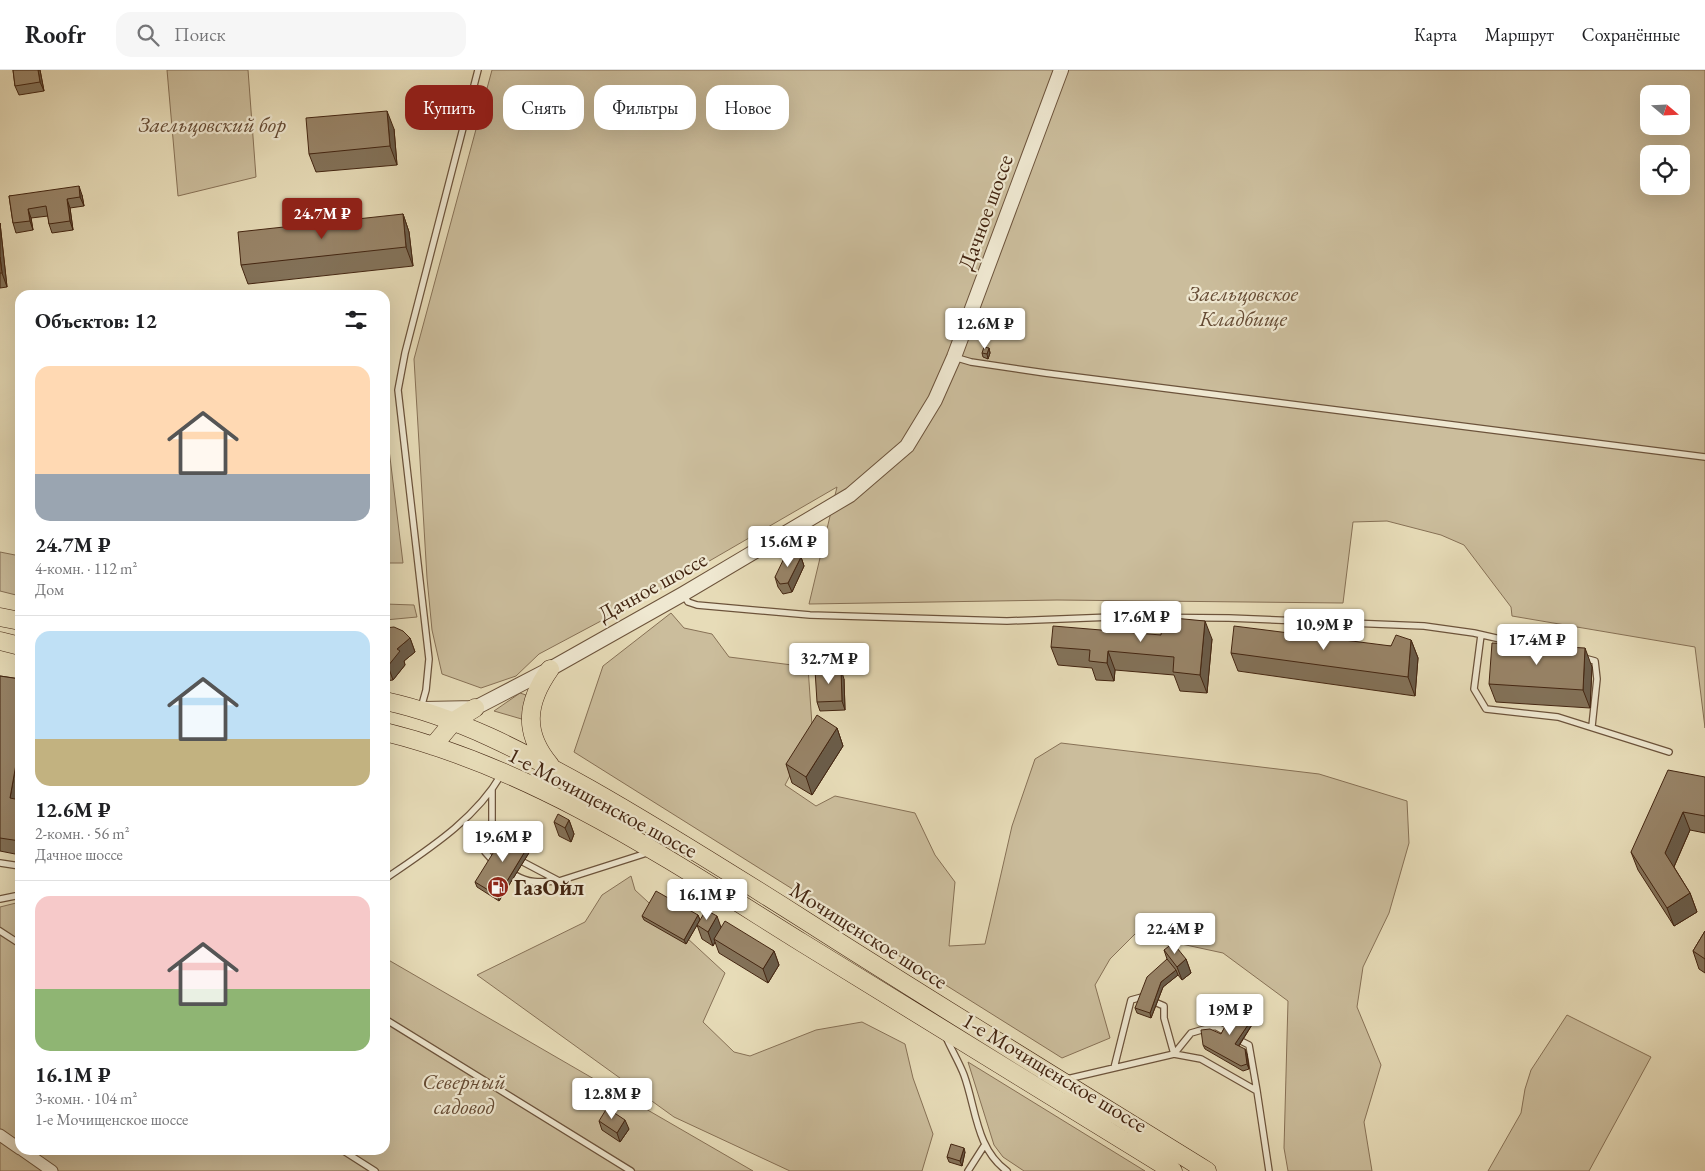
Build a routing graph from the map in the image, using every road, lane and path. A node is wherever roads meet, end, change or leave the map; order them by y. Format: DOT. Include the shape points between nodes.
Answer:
graph roads {
  1 [pos="478,70"];
  2 [pos="1061,70"];
  3 [pos="954,357"];
  4 [pos="1705,457"];
  5 [pos="683,594"];
  6 [pos="0,617"];
  7 [pos="15,620"];
  8 [pos="1482,635"];
  9 [pos="0,641"];
  10 [pos="15,645"];
  11 [pos="1538,648"];
  12 [pos="1576,656"];
  13 [pos="550,669"];
  14 [pos="390,702"];
  15 [pos="420,708"];
  16 [pos="475,708"];
  17 [pos="454,721"];
  18 [pos="1592,726"];
  19 [pos="390,733"];
  20 [pos="433,746"];
  21 [pos="1669,752"];
  22 [pos="554,769"];
  23 [pos="502,773"];
  24 [pos="492,790"];
  25 [pos="492,822"];
  26 [pos="501,847"];
  27 [pos="654,850"];
  28 [pos="493,861"];
  29 [pos="523,862"];
  30 [pos="0,863"];
  31 [pos="15,865"];
  32 [pos="515,875"];
  33 [pos="390,876"];
  34 [pos="559,881"];
  35 [pos="15,896"];
  36 [pos="0,900"];
  37 [pos="0,931"];
  38 [pos="15,941"];
  39 [pos="1142,997"];
  40 [pos="1157,1003"];
  41 [pos="390,1022"];
  42 [pos="943,1030"];
  43 [pos="1226,1032"];
  44 [pos="1241,1041"];
  45 [pos="1174,1054"];
  46 [pos="1114,1068"];
  47 [pos="1062,1081"];
  48 [pos="1257,1091"];
  49 [pos="0,1135"];
  50 [pos="15,1145"];
  51 [pos="984,1146"];
  52 [pos="29,1155"];
  53 [pos="350,1155"];
  54 [pos="52,1171"];
  55 [pos="375,1171"];
  56 [pos="631,1171"];
  57 [pos="968,1171"];
  58 [pos="1007,1171"];
  59 [pos="1173,1171"];
  60 [pos="1207,1171"];
  61 [pos="1269,1171"];
  1 -- 15 [label="lane" via="404,353 398,390 429,659 426,690"];
  2 -- 3 [label="street, Дачное шоссе"];
  3 -- 4 [label="lane" via="1045,373"];
  3 -- 5 [label="street, Дачное шоссе" via="922,423 907,446 880,470 850,495"];
  5 -- 8 [label="lane" via="688,602 697,605 810,615 1008,621 1112,617 1229,618 1424,626"];
  5 -- 13 [label="street, Дачное шоссе"];
  6 -- 7 [label="main road"];
  8 -- 11 [label="lane"];
  8 -- 18 [label="lane" via="1474,689 1486,709 1558,717"];
  9 -- 10 [label="main road"];
  12 -- 18 [label="lane" via="1595,661 1597,679"];
  13 -- 16 [label="street, Дачное шоссе"];
  13 -- 22 [label="main road" via="538,685 530,715 538,751"];
  14 -- 15 [label="main road"];
  15 -- 16 [label="street"];
  15 -- 17 [label="main road, Мочищенское шоссе"];
  16 -- 17 [label="main road"];
  17 -- 20 [label="main road"];
  17 -- 22 [label="main road, Мочищенское шоссе" via="487,734"];
  18 -- 21 [label="lane"];
  19 -- 20 [label="main road, 1-е Мочищенское шоссе"];
  20 -- 23 [label="main road, 1-е Мочищенское шоссе"];
  22 -- 47 [label="main road, Мочищенское шоссе" via="669,834"];
  23 -- 24 [label="lane"];
  23 -- 27 [label="main road, 1-е Мочищенское шоссе"];
  24 -- 25 [label="lane"];
  24 -- 33 [label="lane" via="444,838"];
  25 -- 26 [label="lane"];
  25 -- 28 [label="lane" via="485,852"];
  27 -- 34 [label="lane"];
  27 -- 42 [label="main road, 1-е Мочищенское шоссе"];
  29 -- 34 [label="lane"];
  30 -- 31 [label="lane"];
  32 -- 34 [label="lane" via="537,883"];
  35 -- 36 [label="lane"];
  37 -- 38 [label="lane"];
  39 -- 46 [label="lane" via="1130,1000"];
  40 -- 45 [label="lane" via="1164,1006"];
  41 -- 56 [label="lane"];
  42 -- 51 [label="lane" via="963,1074"];
  42 -- 59 [label="main road, 1-е Мочищенское шоссе"];
  43 -- 45 [label="lane" via="1215,1026 1191,1032"];
  44 -- 48 [label="lane" via="1249,1045"];
  45 -- 46 [label="lane"];
  45 -- 48 [label="lane" via="1201,1059"];
  46 -- 47 [label="lane"];
  47 -- 60 [label="main road, Мочищенское шоссе"];
  48 -- 61 [label="lane"];
  49 -- 50 [label="street"];
  51 -- 57 [label="lane"];
  51 -- 58 [label="lane" via="998,1165"];
  52 -- 54 [label="street"];
  53 -- 55 [label="lane"];
}
